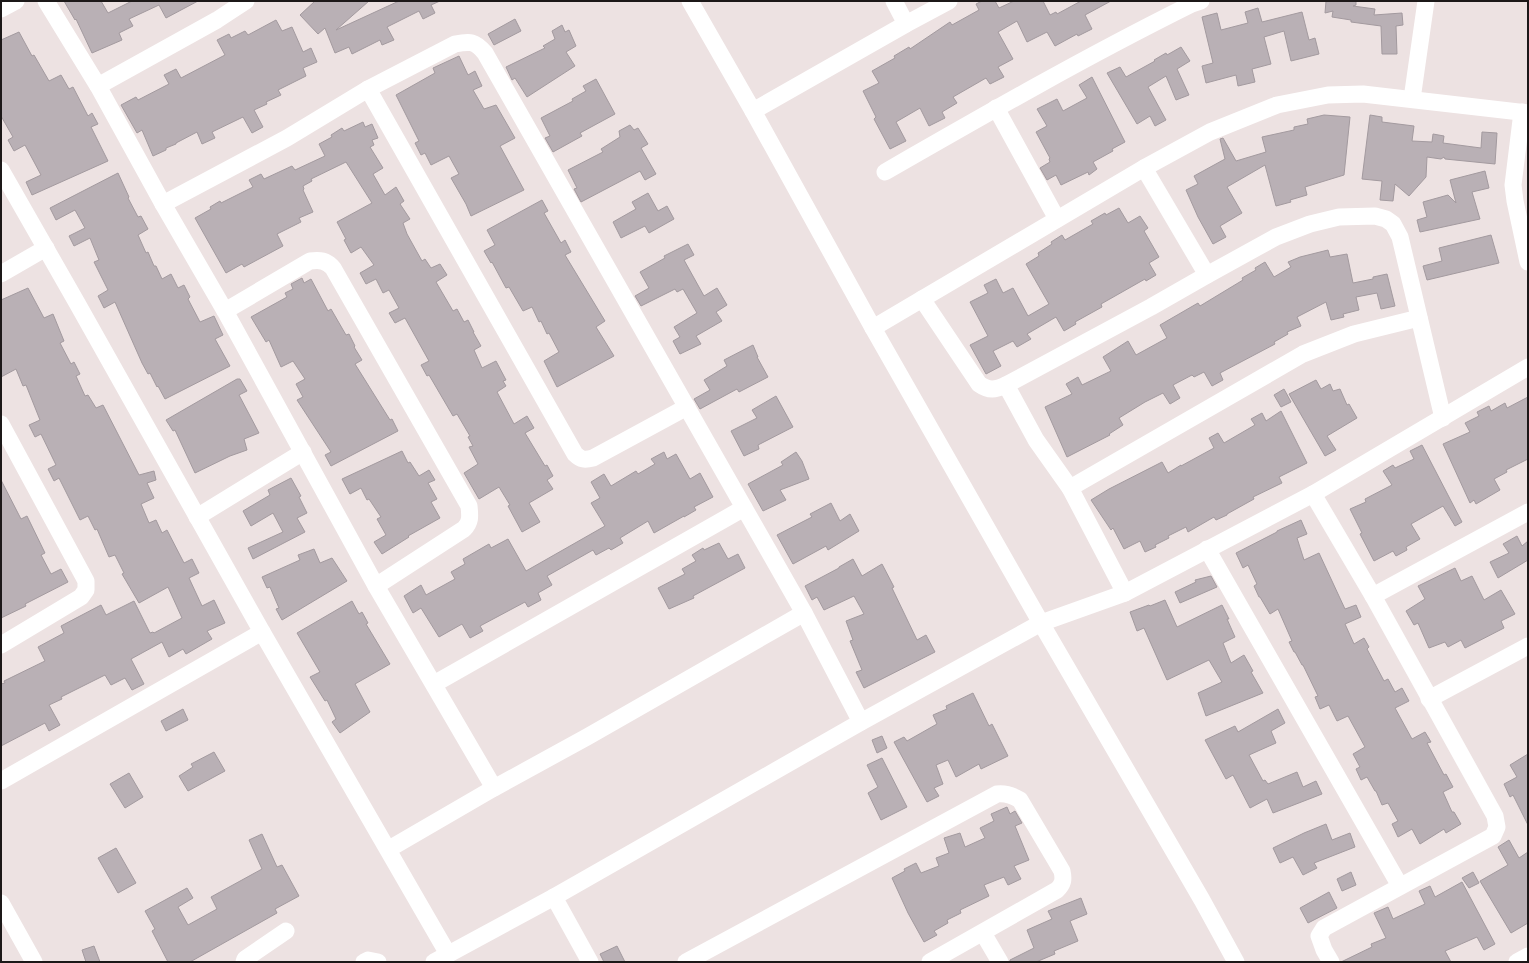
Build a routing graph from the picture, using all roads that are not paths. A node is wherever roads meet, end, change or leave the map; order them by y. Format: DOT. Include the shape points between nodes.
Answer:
graph roads {
  1 [pos="16,1"];
  2 [pos="46,1"];
  3 [pos="246,1"];
  4 [pos="690,1"];
  5 [pos="894,1"];
  6 [pos="949,1"];
  7 [pos="1426,1"];
  8 [pos="1194,2"];
  9 [pos="1,9"];
  10 [pos="906,24"];
  11 [pos="98,86"];
  12 [pos="368,89"];
  13 [pos="1412,100"];
  14 [pos="996,108"];
  15 [pos="754,111"];
  16 [pos="1525,112"];
  17 [pos="1144,168"];
  18 [pos="1,170"];
  19 [pos="885,172"];
  20 [pos="163,204"];
  21 [pos="1057,219"];
  22 [pos="46,248"];
  23 [pos="1528,262"];
  24 [pos="1,274"];
  25 [pos="1207,275"];
  26 [pos="922,299"];
  27 [pos="225,311"];
  28 [pos="1419,318"];
  29 [pos="873,328"];
  30 [pos="1528,367"];
  31 [pos="1006,386"];
  32 [pos="687,407"];
  33 [pos="1443,418"];
  34 [pos="1,424"];
  35 [pos="303,452"];
  36 [pos="1070,488"];
  37 [pos="1313,494"];
  38 [pos="744,508"];
  39 [pos="1528,512"];
  40 [pos="197,517"];
  41 [pos="1207,549"];
  42 [pos="376,586"];
  43 [pos="1125,593"];
  44 [pos="1373,596"];
  45 [pos="804,613"];
  46 [pos="1041,623"];
  47 [pos="262,632"];
  48 [pos="1,645"];
  49 [pos="1528,646"];
  50 [pos="434,684"];
  51 [pos="1430,699"];
  52 [pos="861,722"];
  53 [pos="1,781"];
  54 [pos="494,788"];
  55 [pos="388,849"];
  56 [pos="1400,886"];
  57 [pos="554,897"];
  58 [pos="1,903"];
  59 [pos="286,930"];
  60 [pos="984,933"];
  61 [pos="1528,956"];
  62 [pos="441,958"];
  63 [pos="34,962"];
  64 [pos="244,962"];
  65 [pos="364,962"];
  66 [pos="378,962"];
  67 [pos="590,962"];
  68 [pos="686,962"];
  69 [pos="930,962"];
  70 [pos="1000,962"];
  71 [pos="1236,962"];
  72 [pos="1331,962"];
  73 [pos="1517,962"];
  1 -- 9 [label="street"];
  2 -- 11 [label="street"];
  3 -- 11 [label="street" via="217,20"];
  4 -- 15 [label="street"];
  5 -- 10 [label="street"];
  6 -- 10 [label="street"];
  7 -- 13 [label="street"];
  8 -- 14 [label="street"];
  10 -- 15 [label="street"];
  11 -- 20 [label="street"];
  12 -- 20 [label="street" via="287,138"];
  12 -- 32 [label="street" via="455,44 467,41 478,44 486,53"];
  12 -- 32 [label="street" via="580,459 593,458"];
  13 -- 16 [label="street"];
  13 -- 17 [label="street" via="1363,94 1335,95 1277,105 1210,132"];
  14 -- 19 [label="street"];
  14 -- 21 [label="street"];
  15 -- 29 [label="street"];
  16 -- 23 [label="street" via="1513,185"];
  17 -- 21 [label="street"];
  17 -- 25 [label="street"];
  18 -- 22 [label="street"];
  20 -- 27 [label="street"];
  21 -- 26 [label="street"];
  22 -- 24 [label="street"];
  22 -- 40 [label="street"];
  25 -- 28 [label="street" via="1276,237 1310,224 1339,218 1375,216 1393,224 1400,237"];
  25 -- 31 [label="street"];
  26 -- 29 [label="street"];
  26 -- 31 [label="street" via="979,384 993,390"];
  27 -- 35 [label="street"];
  27 -- 42 [label="street" via="310,261 328,262 469,506 469,524 464,530"];
  28 -- 33 [label="street"];
  28 -- 36 [label="street" via="1354,334 1303,354"];
  29 -- 46 [label="street"];
  30 -- 33 [label="street"];
  31 -- 36 [label="street" via="1036,440"];
  32 -- 38 [label="street"];
  33 -- 37 [label="street"];
  34 -- 48 [label="street" via="86,581 86,590 81,597"];
  35 -- 40 [label="street"];
  35 -- 42 [label="street"];
  36 -- 43 [label="street"];
  37 -- 41 [label="street"];
  37 -- 44 [label="street"];
  38 -- 45 [label="street"];
  38 -- 50 [label="street"];
  39 -- 44 [label="street"];
  40 -- 47 [label="street"];
  41 -- 43 [label="street"];
  41 -- 56 [label="street"];
  42 -- 50 [label="street"];
  43 -- 46 [label="street"];
  44 -- 51 [label="street"];
  45 -- 52 [label="street"];
  45 -- 54 [label="street"];
  46 -- 52 [label="street"];
  46 -- 71 [label="street"];
  47 -- 53 [label="street"];
  47 -- 55 [label="street"];
  49 -- 51 [label="street"];
  50 -- 54 [label="street"];
  51 -- 56 [label="street" via="1495,816 1497,827 1493,836"];
  52 -- 57 [label="street"];
  54 -- 55 [label="street"];
  55 -- 62 [label="street"];
  56 -- 72 [label="street" via="1324,928 1319,936"];
  57 -- 62 [label="street"];
  57 -- 67 [label="street"];
  58 -- 63 [label="street"];
  59 -- 64 [label="street" via="244,959"];
  60 -- 68 [label="street" via="1057,890 1062,886 1064,878 1020,800 1012,795 997,794"];
  60 -- 69 [label="street"];
  60 -- 70 [label="street"];
  61 -- 73 [label="street"];
  65 -- 66 [label="street"];
}
